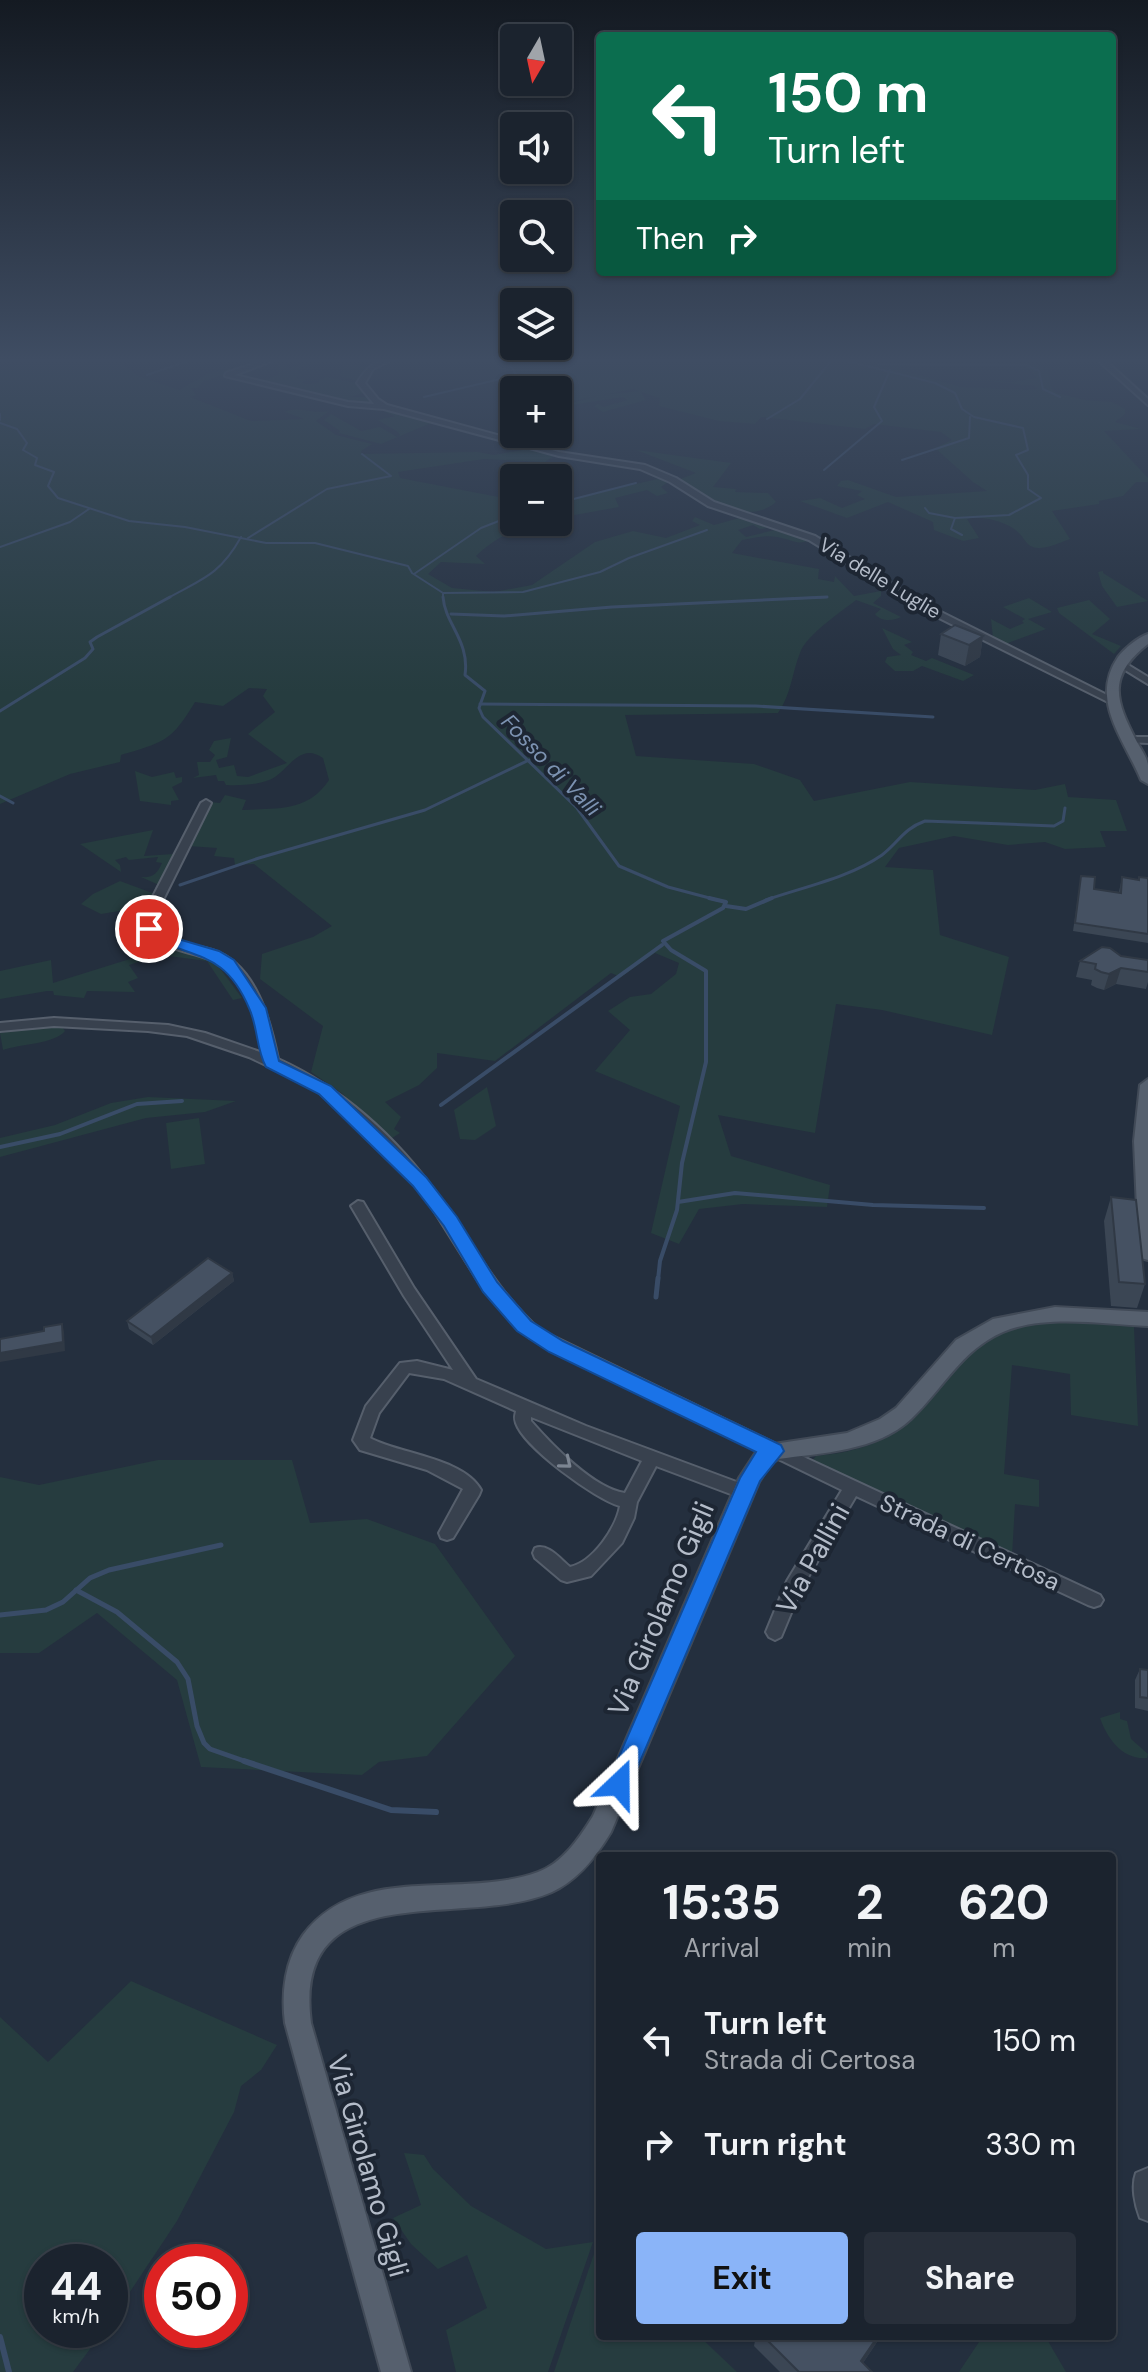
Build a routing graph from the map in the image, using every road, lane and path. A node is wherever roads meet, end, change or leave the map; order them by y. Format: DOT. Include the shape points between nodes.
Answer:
graph roads {
  1 [pos="654,472"];
  2 [pos="1148,638"];
  3 [pos="1120,663"];
  4 [pos="1148,681"];
  5 [pos="1112,700"];
  6 [pos="1129,740"];
  7 [pos="1148,740"];
  8 [pos="1148,780"];
  9 [pos="206,803"];
  10 [pos="0,1027"];
  11 [pos="272,1064"];
  12 [pos="1148,1085"];
  13 [pos="358,1206"];
  14 [pos="1148,1253"];
  15 [pos="1148,1319"];
  16 [pos="470,1384"];
  17 [pos="525,1408"];
  18 [pos="774,1451"];
  19 [pos="652,1457"];
  20 [pos="852,1488"];
  21 [pos="744,1492"];
  22 [pos="629,1500"];
  23 [pos="447,1533"];
  24 [pos="541,1553"];
  25 [pos="1094,1600"];
  26 [pos="775,1632"];
  27 [pos="1148,2179"];
  28 [pos="1148,2210"];
  29 [pos="396,2372"];
  1 -- 5 [label="street, Via delle Luglie" via="711,504 821,542 916,602"];
  2 -- 3 [label="main road"];
  3 -- 4 [label="street"];
  3 -- 5 [label="main road"];
  5 -- 6 [label="main road"];
  6 -- 7 [label="street"];
  6 -- 8 [label="main road"];
  9 -- 11 [label="street" via="149,916 149,929 228,964 258,1008"];
  10 -- 11 [label="street, Strada di Certosa" via="44,1021 182,1031"];
  11 -- 18 [label="street, Strada di Certosa" via="325,1090 420,1181 503,1303 535,1334"];
  12 -- 14 [label="main road" via="1143,1148"];
  13 -- 16 [label="street"];
  15 -- 18 [label="main road" via="1055,1314 1000,1324 963,1345 903,1414 887,1425 849,1441"];
  16 -- 17 [label="street"];
  16 -- 23 [label="street" via="405,1367 372,1410 361,1438 364,1444 432,1465 472,1487"];
  17 -- 19 [label="street"];
  17 -- 22 [label="street, one-way" via="524,1424 545,1445 604,1494"];
  18 -- 20 [label="street, Strada di Certosa"];
  18 -- 21 [label="main road, Via Girolamo Gigli" via="758,1464"];
  19 -- 21 [label="street"];
  19 -- 22 [label="street"];
  20 -- 25 [label="street, Strada di Certosa"];
  20 -- 26 [label="street, Via Pallini" via="789,1594"];
  21 -- 29 [label="main road, Via Girolamo Gigli" via="602,1824 577,1859 555,1877 517,1891 352,1910 321,1931 303,1961 296,1992 301,2034"];
  22 -- 24 [label="street" via="619,1534 585,1571 564,1574"];
  27 -- 28 [label="street"];
}
